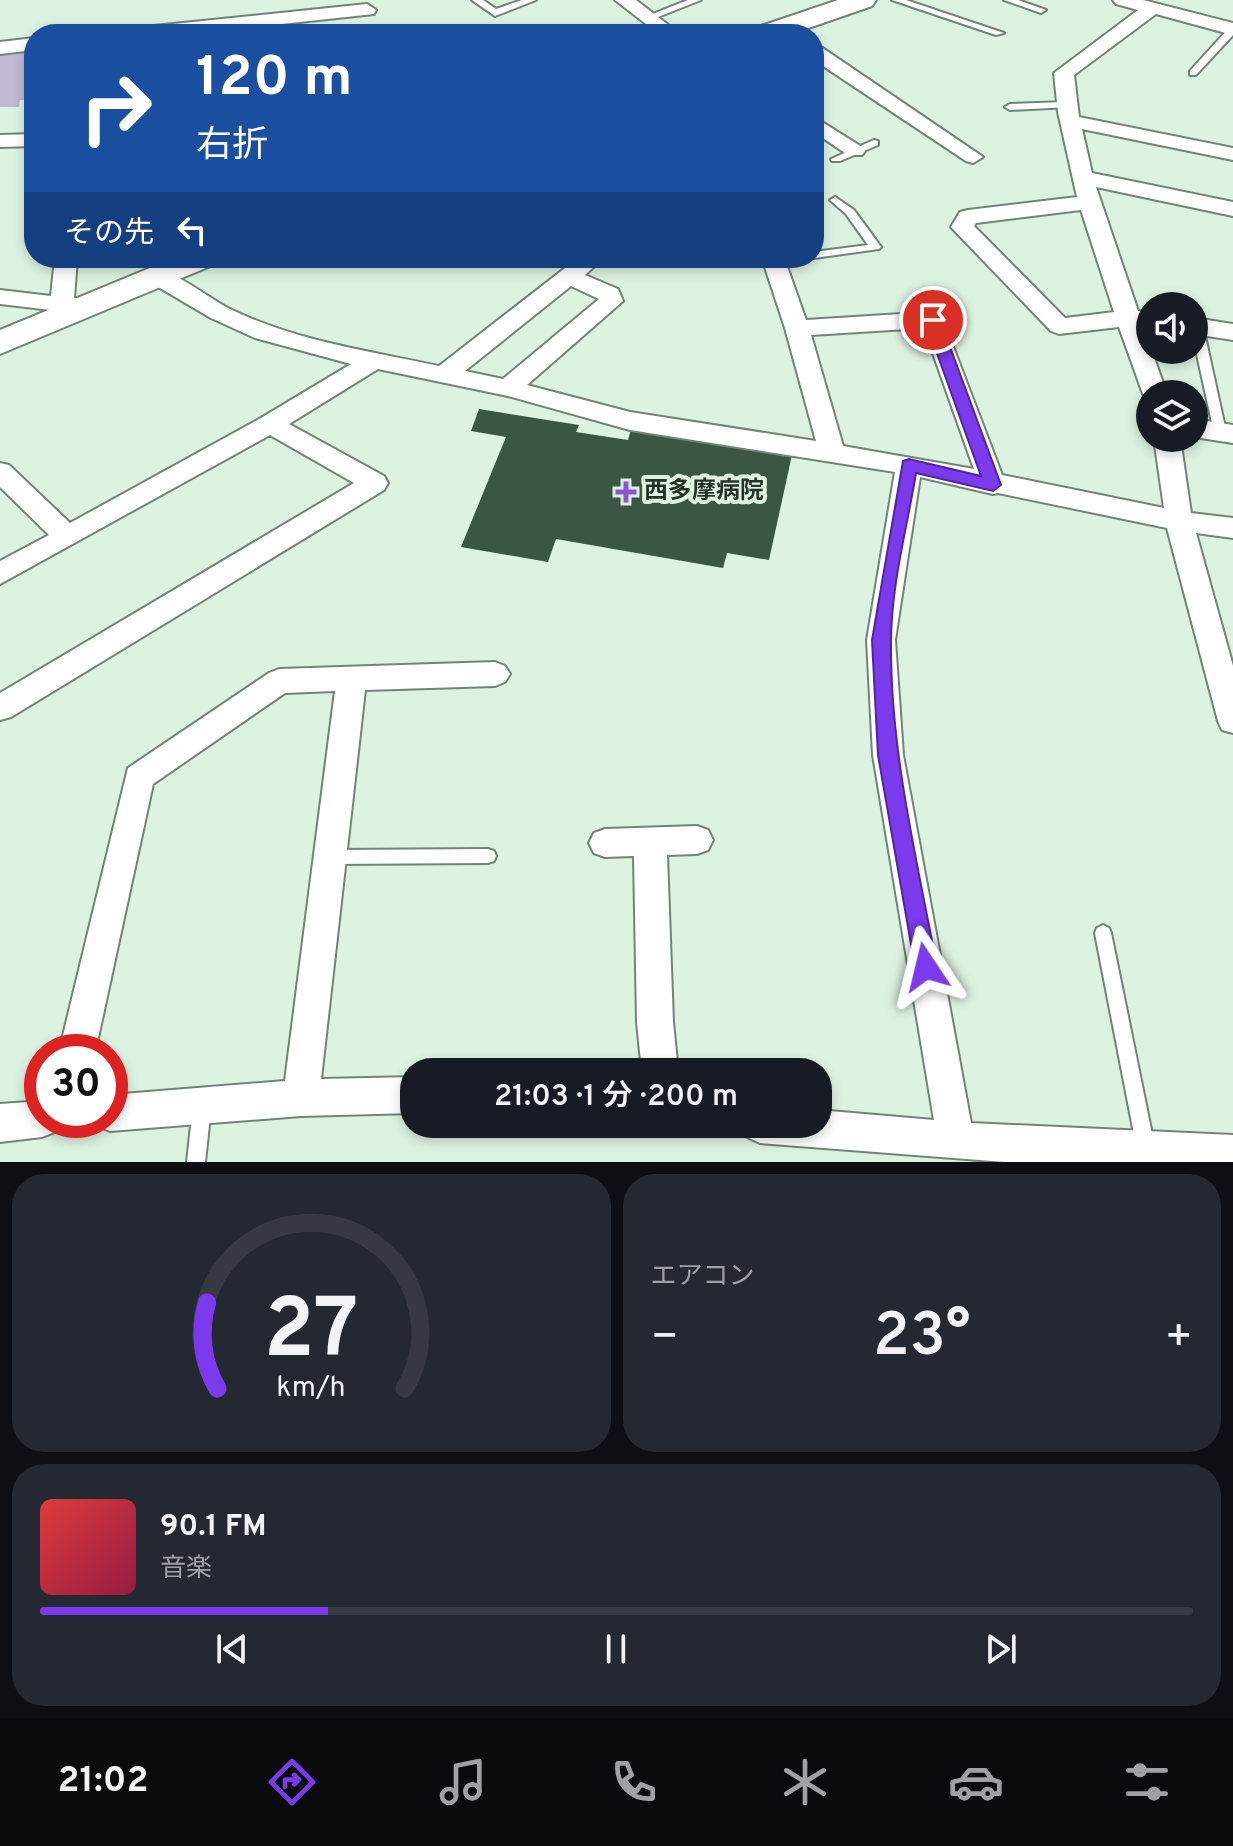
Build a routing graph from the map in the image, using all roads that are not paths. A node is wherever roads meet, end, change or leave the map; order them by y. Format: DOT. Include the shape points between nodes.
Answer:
graph roads {
  1 [pos="477,0"];
  2 [pos="531,0"];
  3 [pos="624,0"];
  4 [pos="696,0"];
  5 [pos="897,0"];
  6 [pos="1011,0"];
  7 [pos="1122,0"];
  8 [pos="846,2"];
  9 [pos="366,5"];
  10 [pos="1153,8"];
  11 [pos="1041,10"];
  12 [pos="650,17"];
  13 [pos="265,24"];
  14 [pos="659,24"];
  15 [pos="796,24"];
  16 [pos="1233,29"];
  17 [pos="999,33"];
  18 [pos="24,45"];
  19 [pos="0,48"];
  20 [pos="824,58"];
  21 [pos="1193,73"];
  22 [pos="1010,107"];
  23 [pos="1068,113"];
  24 [pos="824,130"];
  25 [pos="24,140"];
  26 [pos="0,141"];
  27 [pos="855,151"];
  28 [pos="1233,154"];
  29 [pos="973,157"];
  30 [pos="1083,178"];
  31 [pos="835,200"];
  32 [pos="1091,202"];
  33 [pos="1233,209"];
  34 [pos="824,254"];
  35 [pos="68,268"];
  36 [pos="176,268"];
  37 [pos="579,268"];
  38 [pos="780,268"];
  39 [pos="156,276"];
  40 [pos="569,276"];
  41 [pos="0,297"];
  42 [pos="74,305"];
  43 [pos="1136,309"];
  44 [pos="1136,319"];
  45 [pos="797,328"];
  46 [pos="1208,328"];
  47 [pos="1233,332"];
  48 [pos="0,343"];
  49 [pos="374,361"];
  50 [pos="1203,364"];
  51 [pos="445,374"];
  52 [pos="508,388"];
  53 [pos="270,424"];
  54 [pos="1216,431"];
  55 [pos="832,452"];
  56 [pos="1169,452"];
  57 [pos="909,465"];
  58 [pos="0,472"];
  59 [pos="993,485"];
  60 [pos="1179,521"];
  61 [pos="1233,528"];
  62 [pos="67,536"];
  63 [pos="0,574"];
  64 [pos="495,674"];
  65 [pos="351,681"];
  66 [pos="0,708"];
  67 [pos="1233,721"];
  68 [pos="697,840"];
  69 [pos="650,841"];
  70 [pos="605,843"];
  71 [pos="488,856"];
  72 [pos="331,857"];
  73 [pos="1103,933"];
  74 [pos="81,1034"];
  75 [pos="659,1058"];
  76 [pos="400,1095"];
  77 [pos="301,1098"];
  78 [pos="202,1106"];
  79 [pos="128,1112"];
  80 [pos="24,1121"];
  81 [pos="0,1123"];
  82 [pos="832,1130"];
  83 [pos="956,1141"];
  84 [pos="1146,1149"];
  85 [pos="1233,1154"];
  86 [pos="196,1162"];
  1 -- 2 [label="lane" via="495,13"];
  3 -- 12 [label="street"];
  4 -- 12 [label="lane"];
  5 -- 17 [label="lane"];
  6 -- 11 [label="lane"];
  7 -- 10 [label="street"];
  8 -- 15 [label="main road"];
  9 -- 13 [label="street"];
  10 -- 16 [label="street"];
  10 -- 23 [label="street" via="1064,73"];
  12 -- 14 [label="street"];
  16 -- 21 [label="lane"];
  18 -- 19 [label="street"];
  20 -- 29 [label="street"];
  22 -- 23 [label="lane"];
  23 -- 28 [label="street"];
  23 -- 30 [label="street"];
  24 -- 27 [label="street"];
  25 -- 26 [label="street"];
  30 -- 32 [label="street"];
  30 -- 33 [label="street"];
  31 -- 34 [label="lane" via="875,247"];
  32 -- 43 [label="street"];
  32 -- 44 [label="street" via="968,217 962,227 1059,326"];
  35 -- 42 [label="street"];
  36 -- 39 [label="main road"];
  37 -- 40 [label="street"];
  38 -- 45 [label="street"];
  39 -- 42 [label="main road"];
  39 -- 49 [label="street" via="263,333"];
  40 -- 51 [label="street"];
  40 -- 52 [label="street" via="610,294 611,301"];
  41 -- 42 [label="street"];
  42 -- 48 [label="main road"];
  45 -- 55 [label="street"];
  45 -- 59 [label="street" via="933,320"];
  46 -- 47 [label="street"];
  49 -- 51 [label="street"];
  49 -- 53 [label="street"];
  50 -- 54 [label="lane"];
  51 -- 52 [label="street"];
  52 -- 55 [label="street" via="630,421"];
  53 -- 62 [label="street"];
  53 -- 66 [label="street" via="375,483"];
  55 -- 57 [label="street"];
  56 -- 60 [label="street"];
  57 -- 59 [label="street"];
  57 -- 83 [label="street" via="881,640 888,755"];
  58 -- 62 [label="street"];
  59 -- 60 [label="street"];
  60 -- 61 [label="street"];
  60 -- 67 [label="street"];
  62 -- 63 [label="street"];
  64 -- 65 [label="street"];
  65 -- 72 [label="street"];
  65 -- 74 [label="street" via="279,681 139,777"];
  68 -- 69 [label="street"];
  69 -- 70 [label="street"];
  69 -- 75 [label="street"];
  71 -- 72 [label="lane"];
  72 -- 77 [label="street"];
  73 -- 84 [label="lane"];
  76 -- 77 [label="street"];
  77 -- 78 [label="street"];
  78 -- 79 [label="street"];
  78 -- 86 [label="lane"];
  80 -- 81 [label="street"];
  82 -- 83 [label="street"];
  83 -- 84 [label="street"];
  84 -- 85 [label="street"];
}
